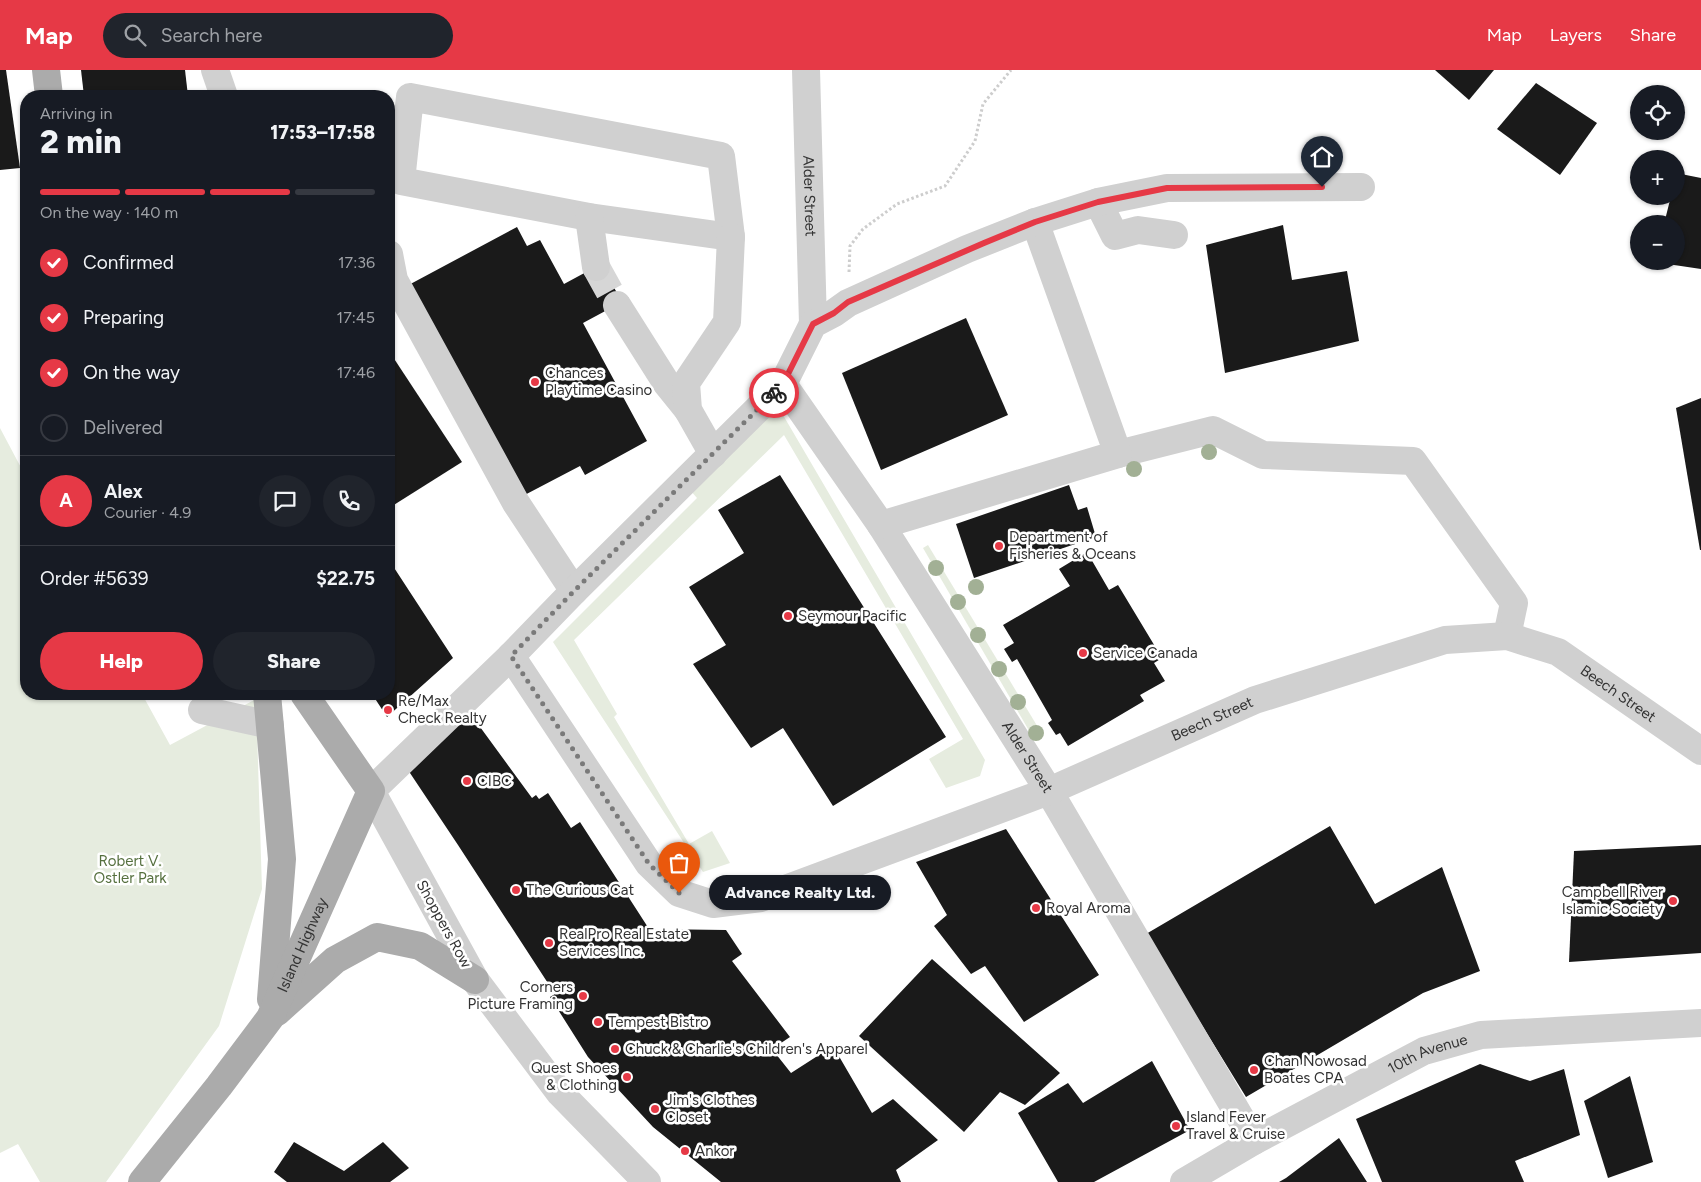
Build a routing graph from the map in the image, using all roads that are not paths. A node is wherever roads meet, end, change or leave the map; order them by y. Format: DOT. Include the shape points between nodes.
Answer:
graph roads {
  1 [pos="46,70"];
  2 [pos="215,70"];
  3 [pos="806,70"];
  4 [pos="49,90"];
  5 [pos="222,90"];
  6 [pos="1361,187"];
  7 [pos="395,191"];
  8 [pos="1098,202"];
  9 [pos="589,217"];
  10 [pos="1035,222"];
  11 [pos="1174,235"];
  12 [pos="731,236"];
  13 [pos="596,267"];
  14 [pos="395,282"];
  15 [pos="617,305"];
  16 [pos="813,324"];
  17 [pos="783,384"];
  18 [pos="688,410"];
  19 [pos="713,454"];
  20 [pos="1118,454"];
  21 [pos="881,525"];
  22 [pos="574,591"];
  23 [pos="1506,636"];
  24 [pos="511,656"];
  25 [pos="268,700"];
  26 [pos="308,700"];
  27 [pos="202,710"];
  28 [pos="270,725"];
  29 [pos="1701,751"];
  30 [pos="371,791"];
  31 [pos="1049,791"];
  32 [pos="475,980"];
  33 [pos="270,1018"];
  34 [pos="1701,1023"];
  35 [pos="1254,1141"];
  36 [pos="142,1182"];
  37 [pos="647,1182"];
  38 [pos="1184,1182"];
  1 -- 4 [label="main road"];
  2 -- 5 [label="street"];
  3 -- 16 [label="street, Alder Street"];
  6 -- 8 [label="street" via="1167,188"];
  7 -- 9 [label="street"];
  7 -- 12 [label="street" via="410,97 721,156"];
  8 -- 10 [label="street"];
  8 -- 11 [label="street" via="1115,236 1138,230"];
  9 -- 12 [label="street"];
  9 -- 13 [label="street"];
  10 -- 16 [label="street" via="848,302"];
  10 -- 20 [label="street"];
  12 -- 18 [label="street" via="728,322 686,383"];
  14 -- 22 [label="street" via="516,503"];
  15 -- 18 [label="street" via="667,384"];
  16 -- 17 [label="street"];
  17 -- 19 [label="street"];
  17 -- 21 [label="street, Alder Street"];
  18 -- 19 [label="street"];
  19 -- 22 [label="street"];
  20 -- 21 [label="street"];
  20 -- 23 [label="street" via="1213,430 1263,455 1412,461 1514,603"];
  21 -- 31 [label="street, Alder Street"];
  22 -- 24 [label="street"];
  23 -- 29 [label="street, Beech Street" via="1558,652"];
  23 -- 31 [label="street, Beech Street" via="1445,640 1255,700"];
  24 -- 30 [label="street"];
  24 -- 31 [label="street, Beech Street" via="649,864 679,893 713,904 760,898"];
  25 -- 28 [label="main road"];
  26 -- 30 [label="main road"];
  27 -- 28 [label="street"];
  28 -- 33 [label="main road" via="282,859"];
  30 -- 32 [label="street, Shoppers Row"];
  30 -- 33 [label="main road, Island Highway"];
  31 -- 35 [label="street, Alder Street"];
  32 -- 33 [label="main road" via="420,946 377,937 335,960"];
  32 -- 37 [label="street, Shoppers Row" via="560,1093"];
  33 -- 36 [label="main road, Island Highway"];
  34 -- 35 [label="street, 10th Avenue" via="1481,1035 1424,1051"];
  35 -- 38 [label="street, 10th Avenue"];
}
